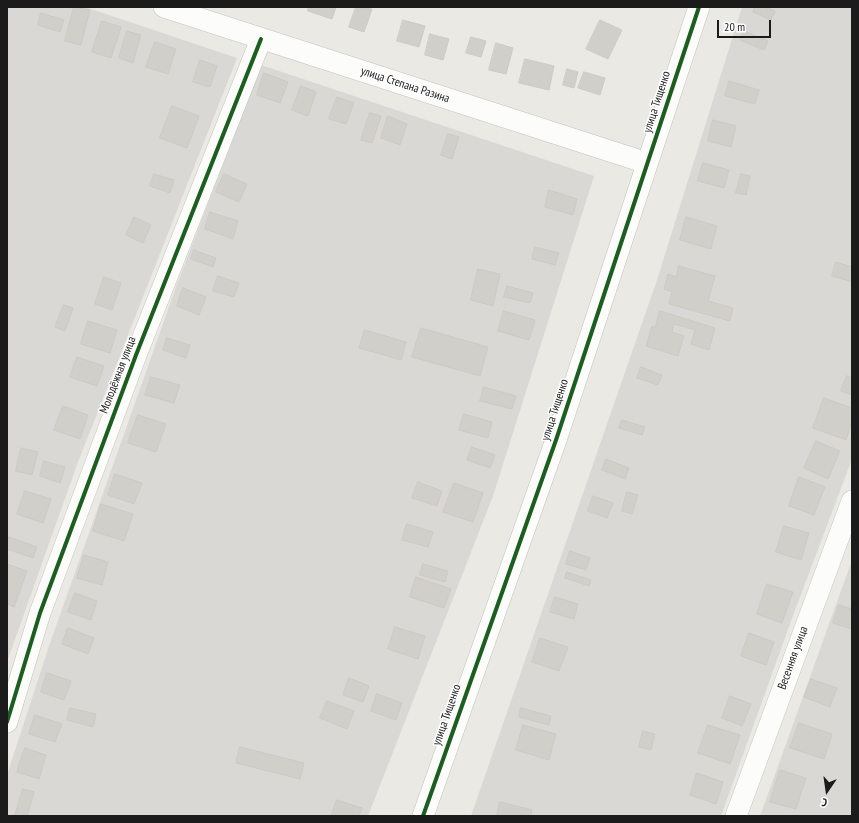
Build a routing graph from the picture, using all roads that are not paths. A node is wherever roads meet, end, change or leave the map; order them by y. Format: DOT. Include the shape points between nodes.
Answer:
graph roads {
  1 [pos="164,7"];
  2 [pos="699,7"];
  3 [pos="261,39"];
  4 [pos="647,163"];
  5 [pos="852,501"];
  6 [pos="7,722"];
  7 [pos="423,816"];
  8 [pos="736,816"];
  1 -- 3 [label="street, улица Степана Разина"];
  2 -- 4 [label="street, улица Тищенко"];
  3 -- 4 [label="street, улица Степана Разина"];
  3 -- 6 [label="street, Молодёжная улица" via="136,355 40,613"];
  4 -- 7 [label="street, улица Тищенко" via="556,440"];
  5 -- 8 [label="street, Весенняя улица"];
}
